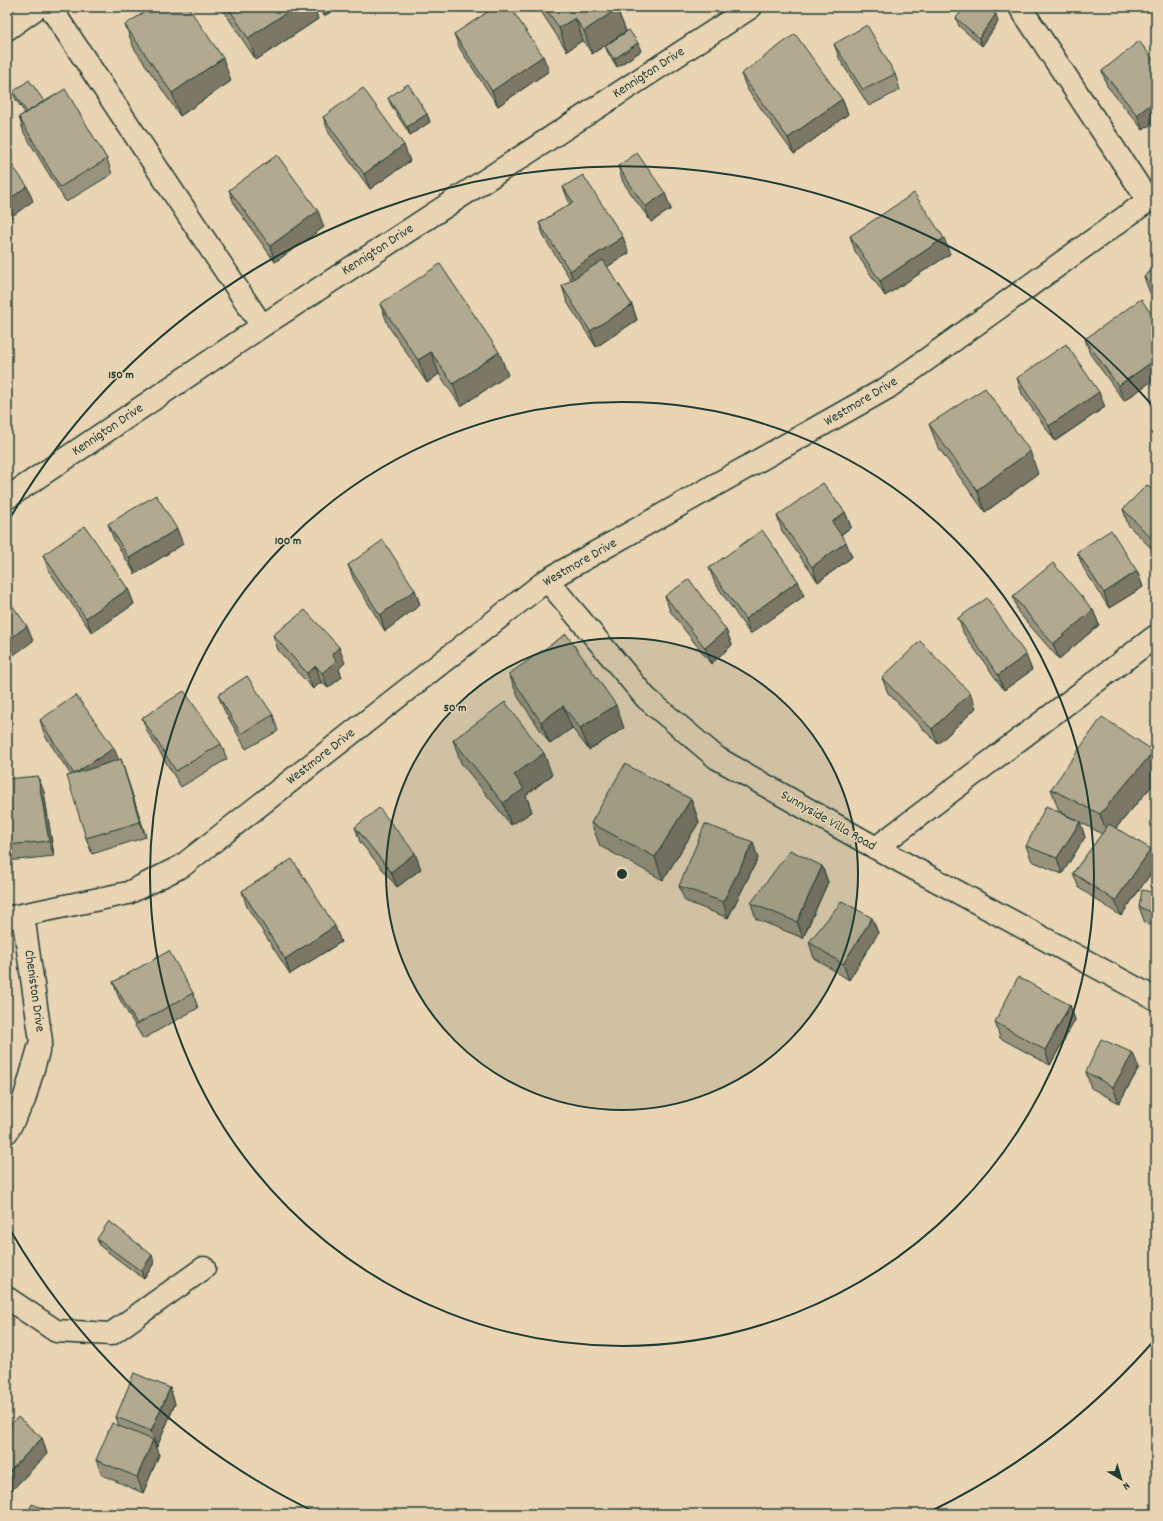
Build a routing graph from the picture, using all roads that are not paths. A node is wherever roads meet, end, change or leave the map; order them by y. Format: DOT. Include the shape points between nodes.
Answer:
graph roads {
  1 [pos="38,7"];
  2 [pos="50,7"];
  3 [pos="751,7"];
  4 [pos="1020,7"];
  5 [pos="7,29"];
  6 [pos="1152,197"];
  7 [pos="262,326"];
  8 [pos="7,498"];
  9 [pos="547,580"];
  10 [pos="1156,636"];
  11 [pos="876,848"];
  12 [pos="15,916"];
  13 [pos="1156,999"];
  14 [pos="7,1132"];
  15 [pos="204,1268"];
  16 [pos="7,1298"];
  1 -- 5 [label="street"];
  2 -- 7 [label="street"];
  3 -- 7 [label="street, Kennigton Drive"];
  4 -- 6 [label="street"];
  6 -- 9 [label="street, Westmore Drive" via="887,388"];
  7 -- 8 [label="street, Kennigton Drive"];
  9 -- 11 [label="street, Sunnyside Villa Road" via="646,698 717,758"];
  9 -- 12 [label="street, Westmore Drive" via="182,866 128,893"];
  10 -- 11 [label="street"];
  11 -- 13 [label="street, Sunnyside Villa Road"];
  12 -- 14 [label="street, Cheniston Drive" via="41,1041 24,1100"];
  15 -- 16 [label="street" via="111,1334 56,1331"];
}
